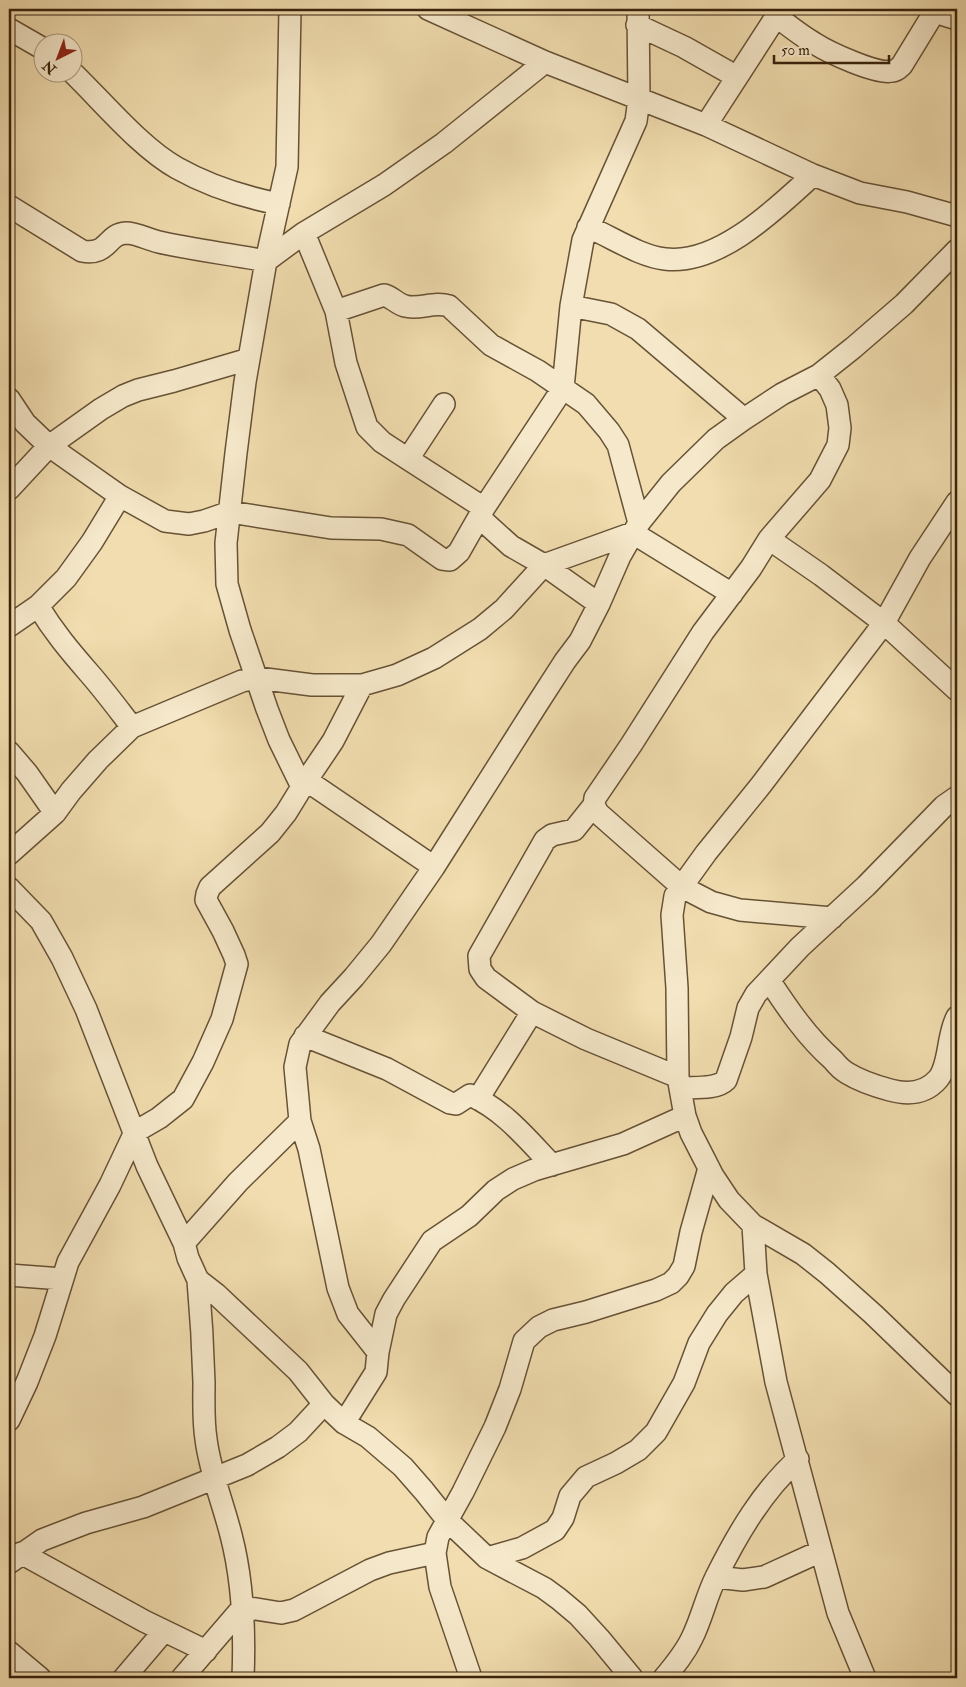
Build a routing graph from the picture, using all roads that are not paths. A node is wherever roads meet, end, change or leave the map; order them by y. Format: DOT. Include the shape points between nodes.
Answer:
graph roads {
  1 [pos="290,9"];
  2 [pos="428,9"];
  3 [pos="935,10"];
  4 [pos="779,12"];
  5 [pos="638,17"];
  6 [pos="957,19"];
  7 [pos="9,29"];
  8 [pos="32,42"];
  9 [pos="545,62"];
  10 [pos="737,77"];
  11 [pos="82,82"];
  12 [pos="640,99"];
  13 [pos="706,125"];
  14 [pos="813,175"];
  15 [pos="279,204"];
  16 [pos="9,206"];
  17 [pos="957,216"];
  18 [pos="588,226"];
  19 [pos="304,233"];
  20 [pos="957,250"];
  21 [pos="266,261"];
  22 [pos="571,306"];
  23 [pos="336,311"];
  24 [pos="249,359"];
  25 [pos="819,375"];
  26 [pos="563,388"];
  27 [pos="9,399"];
  28 [pos="444,404"];
  29 [pos="744,419"];
  30 [pos="48,446"];
  31 [pos="408,459"];
  32 [pos="9,489"];
  33 [pos="120,496"];
  34 [pos="957,502"];
  35 [pos="230,512"];
  36 [pos="482,513"];
  37 [pos="636,528"];
  38 [pos="769,539"];
  39 [pos="544,565"];
  40 [pos="732,594"];
  41 [pos="599,604"];
  42 [pos="38,606"];
  43 [pos="884,623"];
  44 [pos="9,626"];
  45 [pos="258,678"];
  46 [pos="362,685"];
  47 [pos="957,690"];
  48 [pos="132,728"];
  49 [pos="9,752"];
  50 [pos="304,784"];
  51 [pos="957,797"];
  52 [pos="594,805"];
  53 [pos="55,813"];
  54 [pos="9,854"];
  55 [pos="434,867"];
  56 [pos="682,887"];
  57 [pos="9,888"];
  58 [pos="832,918"];
  59 [pos="769,980"];
  60 [pos="532,1012"];
  61 [pos="957,1017"];
  62 [pos="304,1036"];
  63 [pos="679,1083"];
  64 [pos="478,1099"];
  65 [pos="686,1116"];
  66 [pos="300,1121"];
  67 [pos="135,1132"];
  68 [pos="552,1165"];
  69 [pos="708,1168"];
  70 [pos="753,1225"];
  71 [pos="184,1243"];
  72 [pos="756,1274"];
  73 [pos="9,1275"];
  74 [pos="62,1278"];
  75 [pos="198,1280"];
  76 [pos="378,1352"];
  77 [pos="957,1395"];
  78 [pos="324,1404"];
  79 [pos="9,1420"];
  80 [pos="344,1423"];
  81 [pos="798,1459"];
  82 [pos="214,1479"];
  83 [pos="448,1521"];
  84 [pos="821,1551"];
  85 [pos="435,1553"];
  86 [pos="15,1558"];
  87 [pos="487,1558"];
  88 [pos="716,1577"];
  89 [pos="243,1608"];
  90 [pos="164,1631"];
  91 [pos="206,1651"];
  92 [pos="9,1652"];
  93 [pos="40,1678"];
  94 [pos="124,1678"];
  95 [pos="182,1678"];
  96 [pos="243,1678"];
  97 [pos="471,1678"];
  98 [pos="632,1678"];
  99 [pos="664,1678"];
  100 [pos="865,1678"];
  1 -- 15 [label="street" via="287,167"];
  2 -- 9 [label="street"];
  3 -- 4 [label="street" via="902,65 890,72 860,65 813,43"];
  3 -- 6 [label="street"];
  4 -- 10 [label="street"];
  5 -- 10 [label="street" via="672,41"];
  5 -- 12 [label="street"];
  7 -- 8 [label="street"];
  9 -- 12 [label="street"];
  9 -- 19 [label="street" via="444,143 384,185"];
  10 -- 13 [label="street"];
  11 -- 15 [label="street" via="151,149 177,168 212,185"];
  12 -- 13 [label="street"];
  12 -- 18 [label="street" via="630,138"];
  13 -- 14 [label="street"];
  14 -- 17 [label="street" via="860,193"];
  14 -- 18 [label="street" via="766,218 713,250 687,258 666,259 643,253"];
  15 -- 21 [label="street"];
  16 -- 21 [label="street" via="82,251 93,253 102,250 119,235 127,233 159,242"];
  18 -- 22 [label="street"];
  19 -- 21 [label="street"];
  19 -- 23 [label="street"];
  20 -- 25 [label="street" via="904,304"];
  21 -- 24 [label="street"];
  22 -- 26 [label="street"];
  22 -- 29 [label="street" via="611,314 638,329"];
  23 -- 26 [label="street" via="384,295 406,306 441,303 457,312 474,332 491,345"];
  23 -- 31 [label="street" via="346,363 367,427 382,442"];
  24 -- 30 [label="street" via="123,396"];
  24 -- 35 [label="street"];
  25 -- 29 [label="street"];
  25 -- 38 [label="street" via="830,388 837,405 838,445 820,480"];
  26 -- 36 [label="street"];
  26 -- 37 [label="street" via="586,404 618,445"];
  27 -- 30 [label="street" via="25,423"];
  28 -- 31 [label="street"];
  29 -- 37 [label="street" via="716,439 671,483"];
  30 -- 32 [label="street"];
  30 -- 33 [label="street"];
  31 -- 36 [label="street"];
  33 -- 35 [label="street" via="165,521 189,524"];
  33 -- 42 [label="street" via="66,578"];
  34 -- 43 [label="street" via="920,558"];
  35 -- 36 [label="street" via="331,528 394,531 408,535 442,559 450,560 459,552"];
  35 -- 45 [label="street" via="226,543 227,584"];
  36 -- 39 [label="street" via="511,546"];
  37 -- 39 [label="street"];
  37 -- 40 [label="street"];
  37 -- 41 [label="street"];
  38 -- 40 [label="street"];
  38 -- 43 [label="street"];
  39 -- 41 [label="street"];
  39 -- 46 [label="street" via="504,609 480,629 434,658 397,675"];
  40 -- 52 [label="street" via="682,662 595,798"];
  41 -- 55 [label="street" via="580,641"];
  42 -- 44 [label="street"];
  42 -- 48 [label="street"];
  43 -- 47 [label="street"];
  43 -- 56 [label="street"];
  45 -- 46 [label="street" via="312,685"];
  45 -- 48 [label="street" via="234,684"];
  45 -- 50 [label="street" via="279,740"];
  46 -- 50 [label="street" via="333,741"];
  48 -- 53 [label="street" via="98,760"];
  49 -- 53 [label="street"];
  50 -- 55 [label="street"];
  50 -- 67 [label="street" via="270,833 210,887 206,900 236,964 222,1019 183,1099"];
  51 -- 58 [label="street" via="944,806"];
  52 -- 56 [label="street" via="598,813"];
  52 -- 60 [label="street" via="574,830 545,840 479,956 480,968 486,978"];
  53 -- 54 [label="street"];
  55 -- 62 [label="street" via="381,944"];
  56 -- 58 [label="street" via="711,902 740,910"];
  56 -- 63 [label="street" via="675,896 672,915 678,988"];
  57 -- 67 [label="street" via="40,921 62,958"];
  58 -- 59 [label="street"];
  59 -- 61 [label="street" via="795,1019 846,1073 877,1087 901,1093 913,1094 940,1077"];
  59 -- 63 [label="street" via="748,1008 726,1080 714,1086"];
  60 -- 63 [label="street"];
  60 -- 64 [label="street"];
  62 -- 64 [label="street" via="387,1069 450,1103 456,1104 470,1095"];
  62 -- 66 [label="street" via="295,1067"];
  63 -- 65 [label="street"];
  64 -- 68 [label="street" via="516,1126"];
  65 -- 68 [label="street" via="623,1144"];
  65 -- 69 [label="street"];
  66 -- 71 [label="street" via="238,1182"];
  66 -- 76 [label="street" via="338,1288 348,1314"];
  67 -- 71 [label="street" via="157,1189"];
  67 -- 74 [label="street"];
  68 -- 76 [label="street" via="513,1179 496,1190 469,1216 432,1241 386,1314"];
  69 -- 70 [label="street" via="729,1200"];
  69 -- 83 [label="street" via="684,1266 671,1283 553,1320 539,1327 524,1341 495,1427"];
  70 -- 72 [label="street"];
  70 -- 77 [label="street" via="803,1254 827,1273"];
  71 -- 75 [label="street"];
  72 -- 81 [label="street" via="776,1382"];
  72 -- 87 [label="street" via="717,1314 699,1343 684,1383 656,1432 638,1450 586,1477 570,1496 555,1530 522,1548"];
  73 -- 74 [label="street"];
  74 -- 79 [label="street" via="28,1382"];
  75 -- 78 [label="street" via="298,1371"];
  75 -- 82 [label="street" via="203,1412"];
  76 -- 80 [label="street" via="376,1372"];
  78 -- 80 [label="street"];
  78 -- 82 [label="street" via="298,1432 278,1447"];
  80 -- 83 [label="street" via="368,1437 403,1467"];
  81 -- 84 [label="street"];
  81 -- 88 [label="street" via="781,1474 751,1513"];
  82 -- 86 [label="street" via="144,1507 66,1530 42,1540"];
  82 -- 89 [label="street" via="231,1534"];
  83 -- 85 [label="street" via="438,1537"];
  83 -- 87 [label="street"];
  84 -- 88 [label="street" via="764,1577 743,1580"];
  84 -- 100 [label="street" via="838,1613"];
  85 -- 89 [label="street" via="370,1570 294,1610 281,1612"];
  85 -- 97 [label="street" via="440,1587"];
  86 -- 90 [label="street"];
  87 -- 98 [label="street" via="559,1599 578,1615"];
  88 -- 99 [label="street" via="693,1637"];
  89 -- 91 [label="street"];
  89 -- 96 [label="street"];
  90 -- 91 [label="street"];
  90 -- 94 [label="street"];
  91 -- 95 [label="street"];
  92 -- 93 [label="street"];
}
